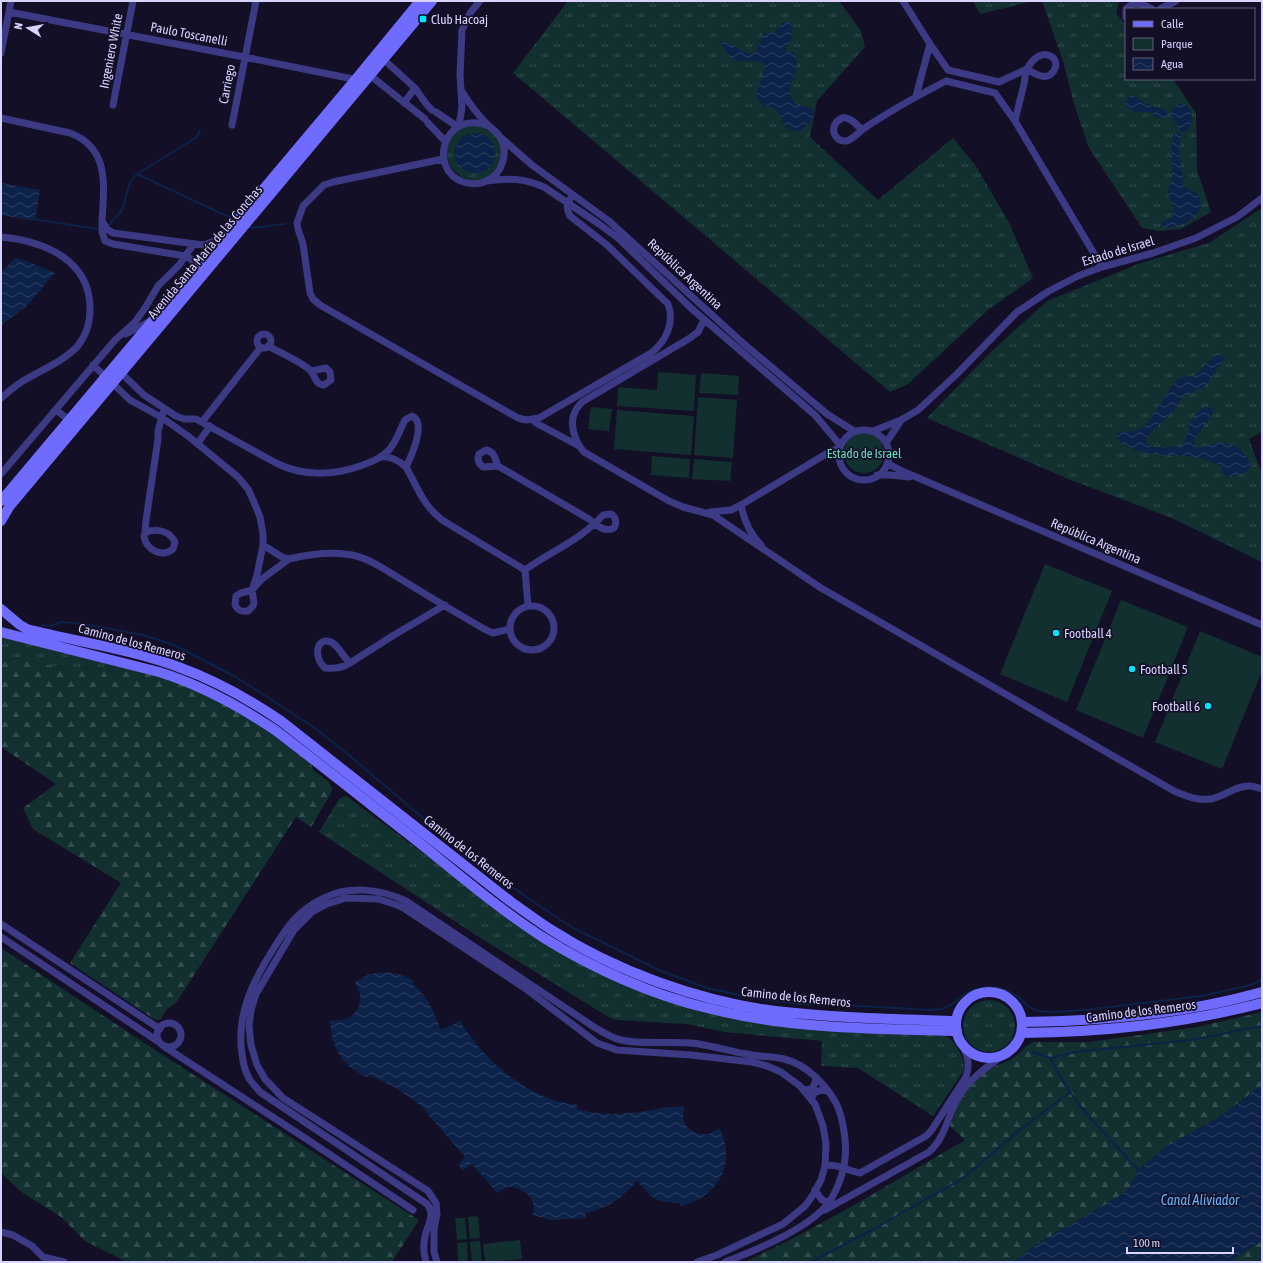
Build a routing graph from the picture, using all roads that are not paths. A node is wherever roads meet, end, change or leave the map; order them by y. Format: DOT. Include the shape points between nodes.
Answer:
graph roads {
  1 [pos="11,1"];
  2 [pos="133,1"];
  3 [pos="256,1"];
  4 [pos="420,1"];
  5 [pos="432,1"];
  6 [pos="480,1"];
  7 [pos="903,1"];
  8 [pos="1176,1"];
  9 [pos="1128,8"];
  10 [pos="1150,8"];
  11 [pos="1162,8"];
  12 [pos="9,12"];
  13 [pos="126,34"];
  14 [pos="930,44"];
  15 [pos="1,53"];
  16 [pos="244,57"];
  17 [pos="380,57"];
  18 [pos="948,70"];
  19 [pos="363,77"];
  20 [pos="946,81"];
  21 [pos="999,82"];
  22 [pos="415,88"];
  23 [pos="461,90"];
  24 [pos="995,93"];
  25 [pos="916,96"];
  26 [pos="404,103"];
  27 [pos="113,105"];
  28 [pos="432,109"];
  29 [pos="1,118"];
  30 [pos="424,118"];
  31 [pos="1015,121"];
  32 [pos="232,125"];
  33 [pos="458,126"];
  34 [pos="489,126"];
  35 [pos="862,130"];
  36 [pos="500,137"];
  37 [pos="446,141"];
  38 [pos="444,158"];
  39 [pos="487,181"];
  40 [pos="573,195"];
  41 [pos="1262,198"];
  42 [pos="567,203"];
  43 [pos="102,221"];
  44 [pos="614,231"];
  45 [pos="224,236"];
  46 [pos="1,237"];
  47 [pos="194,244"];
  48 [pos="185,256"];
  49 [pos="1102,267"];
  50 [pos="197,268"];
  51 [pos="698,303"];
  52 [pos="692,309"];
  53 [pos="156,318"];
  54 [pos="704,320"];
  55 [pos="115,340"];
  56 [pos="93,365"];
  57 [pos="118,370"];
  58 [pos="311,371"];
  59 [pos="785,378"];
  60 [pos="109,380"];
  61 [pos="780,385"];
  62 [pos="1,398"];
  63 [pos="165,409"];
  64 [pos="56,410"];
  65 [pos="161,417"];
  66 [pos="184,419"];
  67 [pos="69,420"];
  68 [pos="532,420"];
  69 [pos="901,420"];
  70 [pos="202,422"];
  71 [pos="210,426"];
  72 [pos="179,429"];
  73 [pos="854,431"];
  74 [pos="873,431"];
  75 [pos="198,443"];
  76 [pos="886,443"];
  77 [pos="579,446"];
  78 [pos="840,446"];
  79 [pos="381,457"];
  80 [pos="887,462"];
  81 [pos="498,466"];
  82 [pos="406,467"];
  83 [pos="1,474"];
  84 [pos="877,476"];
  85 [pos="921,478"];
  86 [pos="1,501"];
  87 [pos="741,505"];
  88 [pos="705,512"];
  89 [pos="1,521"];
  90 [pos="145,533"];
  91 [pos="263,545"];
  92 [pos="768,552"];
  93 [pos="289,559"];
  94 [pos="525,570"];
  95 [pos="444,605"];
  96 [pos="528,606"];
  97 [pos="1,609"];
  98 [pos="1262,625"];
  99 [pos="510,629"];
  100 [pos="1,632"];
  101 [pos="350,663"];
  102 [pos="1262,789"];
  103 [pos="1,924"];
  104 [pos="1,937"];
  105 [pos="1262,992"];
  106 [pos="1262,1003"];
  107 [pos="956,1021"];
  108 [pos="1022,1022"];
  109 [pos="160,1029"];
  110 [pos="957,1031"];
  111 [pos="1021,1033"];
  112 [pos="159,1042"];
  113 [pos="963,1046"];
  114 [pos="165,1047"];
  115 [pos="253,1052"];
  116 [pos="242,1054"];
  117 [pos="1004,1055"];
  118 [pos="263,1075"];
  119 [pos="816,1077"];
  120 [pos="250,1080"];
  121 [pos="804,1090"];
  122 [pos="828,1091"];
  123 [pos="812,1101"];
  124 [pos="825,1166"];
  125 [pos="844,1168"];
  126 [pos="815,1190"];
  127 [pos="828,1202"];
  128 [pos="837,1203"];
  129 [pos="413,1210"];
  130 [pos="816,1215"];
  131 [pos="1,1232"];
  132 [pos="44,1259"];
  133 [pos="64,1262"];
  134 [pos="426,1262"];
  135 [pos="437,1262"];
  136 [pos="697,1262"];
  137 [pos="726,1262"];
  1 -- 12 [label="street"];
  2 -- 13 [label="street, Ingeniero White"];
  3 -- 16 [label="street, Carriego"];
  4 -- 17 [label="main road, Avenida Santa María de las Conchas"];
  5 -- 17 [label="main road, Avenida Santa María de las Conchas"];
  6 -- 23 [label="street" via="470,13 462,30"];
  7 -- 14 [label="street"];
  8 -- 11 [label="street"];
  9 -- 10 [label="street" via="1138,3"];
  12 -- 13 [label="street, Paulo Toscanelli"];
  12 -- 15 [label="street"];
  13 -- 16 [label="street, Paulo Toscanelli"];
  13 -- 27 [label="street, Ingeniero White"];
  14 -- 18 [label="street"];
  14 -- 25 [label="street"];
  16 -- 19 [label="street, Paulo Toscanelli"];
  16 -- 32 [label="street, Carriego"];
  17 -- 19 [label="main road, Avenida Santa María de las Conchas"];
  17 -- 22 [label="street"];
  18 -- 20 [label="street"];
  18 -- 21 [label="street"];
  19 -- 26 [label="street"];
  19 -- 45 [label="main road, Avenida Santa María de las Conchas"];
  19 -- 57 [label="main road, Avenida Santa María de las Conchas"];
  20 -- 24 [label="street"];
  20 -- 25 [label="street"];
  21 -- 24 [label="street"];
  21 -- 31 [label="street" via="1027,69"];
  22 -- 26 [label="street"];
  22 -- 28 [label="street"];
  23 -- 33 [label="street" via="462,107"];
  23 -- 34 [label="street"];
  24 -- 31 [label="street"];
  25 -- 35 [label="street"];
  26 -- 30 [label="street"];
  28 -- 30 [label="street"];
  28 -- 33 [label="street"];
  29 -- 43 [label="street" via="70,133 90,145 98,155 104,179"];
  30 -- 37 [label="street"];
  31 -- 49 [label="street"];
  33 -- 34 [label="street" via="474,122"];
  33 -- 37 [label="street" via="448,135"];
  34 -- 36 [label="street"];
  36 -- 39 [label="street" via="503,144 503,162 500,170"];
  36 -- 40 [label="street, República Argentina" via="532,165"];
  37 -- 38 [label="street"];
  38 -- 39 [label="street" via="446,167 460,180 468,184"];
  38 -- 68 [label="street" via="324,184 304,206 297,222 303,244 309,289 313,299 320,305 518,418"];
  39 -- 42 [label="street, República Argentina" via="512,178 527,180 544,187"];
  40 -- 42 [label="street"];
  40 -- 44 [label="street, República Argentina"];
  41 -- 49 [label="street, Estado de Israel" via="1224,224 1196,238"];
  42 -- 44 [label="street, República Argentina"];
  42 -- 68 [label="street" via="570,216 607,245 668,304 669,324 662,343 651,353"];
  43 -- 47 [label="street" via="113,233"];
  43 -- 48 [label="street" via="105,241 112,244"];
  44 -- 51 [label="street, República Argentina"];
  44 -- 52 [label="street, República Argentina"];
  45 -- 47 [label="street" via="203,245"];
  45 -- 50 [label="main road, Avenida Santa María de las Conchas"];
  46 -- 62 [label="street" via="37,244 67,259 83,278 90,304 88,324 77,346 62,359 22,382"];
  47 -- 48 [label="street"];
  48 -- 50 [label="street" via="192,259"];
  48 -- 55 [label="street" via="158,286 135,322"];
  49 -- 69 [label="street, Estado de Israel" via="1063,283 1016,312 937,394"];
  50 -- 53 [label="main road, Avenida Santa María de las Conchas"];
  51 -- 52 [label="street"];
  51 -- 59 [label="street, República Argentina"];
  52 -- 54 [label="street, República Argentina"];
  53 -- 55 [label="street"];
  53 -- 57 [label="main road, Avenida Santa María de las Conchas"];
  54 -- 61 [label="street, República Argentina"];
  54 -- 77 [label="street" via="698,332 690,338 582,402 576,410 573,426"];
  55 -- 56 [label="street"];
  56 -- 60 [label="street"];
  56 -- 64 [label="street"];
  57 -- 60 [label="main road, Avenida Santa María de las Conchas"];
  57 -- 63 [label="street" via="144,395"];
  58 -- 70 [label="street" via="265,347"];
  59 -- 61 [label="street"];
  59 -- 73 [label="street, República Argentina" via="827,414"];
  60 -- 65 [label="street" via="130,400"];
  60 -- 67 [label="main road, Avenida Santa María de las Conchas"];
  60 -- 89 [label="main road, Avenida Santa María de las Conchas" via="8,507"];
  61 -- 78 [label="street, República Argentina" via="815,415"];
  63 -- 65 [label="street"];
  63 -- 66 [label="street"];
  64 -- 67 [label="street"];
  64 -- 83 [label="street"];
  65 -- 72 [label="street"];
  65 -- 90 [label="street"];
  66 -- 70 [label="street"];
  66 -- 72 [label="street"];
  67 -- 86 [label="main road, Avenida Santa María de las Conchas"];
  68 -- 77 [label="street"];
  69 -- 74 [label="street, Estado de Israel"];
  69 -- 76 [label="street, Estado de Israel"];
  70 -- 71 [label="street"];
  71 -- 75 [label="street"];
  71 -- 79 [label="street" via="281,465 304,472 339,472"];
  72 -- 75 [label="street"];
  73 -- 74 [label="street"];
  73 -- 78 [label="street" via="846,436"];
  74 -- 76 [label="street"];
  75 -- 91 [label="street" via="238,477 248,489 260,517"];
  76 -- 80 [label="street" via="889,451"];
  77 -- 88 [label="street" via="584,452 669,501"];
  78 -- 84 [label="street" via="838,456 844,471 858,480"];
  78 -- 87 [label="street"];
  79 -- 82 [label="street" via="387,456"];
  79 -- 82 [label="street" via="394,443 405,420 412,416 419,423 413,452"];
  80 -- 84 [label="street"];
  80 -- 85 [label="street, República Argentina"];
  81 -- 94 [label="street" via="595,524 585,533"];
  82 -- 94 [label="street" via="425,504 432,512 458,531"];
  84 -- 85 [label="street, República Argentina"];
  85 -- 98 [label="street, República Argentina"];
  87 -- 88 [label="street" via="723,512"];
  87 -- 92 [label="street" via="748,528"];
  88 -- 92 [label="street"];
  91 -- 93 [label="street"];
  91 -- 93 [label="street" via="252,590 262,579"];
  92 -- 102 [label="street" via="828,592 1174,792 1204,800 1244,786"];
  93 -- 95 [label="street" via="329,552 360,557"];
  94 -- 96 [label="street"];
  95 -- 99 [label="street" via="492,633"];
  95 -- 101 [label="street"];
  96 -- 99 [label="street" via="517,612"];
  96 -- 99 [label="street" via="541,608 551,617 553,630 549,642 538,649 525,649 514,641"];
  97 -- 107 [label="main road, Camino de los Remeros" via="27,629 141,655 181,668 248,700 281,721 510,901 550,929 638,974 707,998 774,1011"];
  100 -- 110 [label="main road, Camino de los Remeros" via="159,672 204,689 236,706 275,730 504,910 544,938 634,984 704,1008 766,1020 809,1025"];
  101 -- 101 [label="street" via="344,667 325,668 318,660 317,649 328,641 337,646"];
  103 -- 109 [label="street"];
  104 -- 112 [label="street"];
  105 -- 108 [label="main road, Camino de los Remeros" via="1197,1007 1137,1016 1084,1021"];
  106 -- 111 [label="main road, Camino de los Remeros" via="1138,1027 1085,1032"];
  107 -- 108 [label="main road" via="959,1012 970,998 978,994 996,992 1012,1001 1018,1008"];
  107 -- 110 [label="main road"];
  108 -- 111 [label="main road"];
  109 -- 112 [label="street"];
  109 -- 114 [label="street" via="171,1024 180,1030 181,1038 177,1045"];
  110 -- 113 [label="main road"];
  111 -- 117 [label="main road" via="1018,1043"];
  112 -- 114 [label="street"];
  113 -- 117 [label="main road" via="978,1057 986,1059"];
  113 -- 125 [label="street" via="969,1058 966,1077 931,1131 865,1171 860,1173"];
  114 -- 129 [label="street"];
  115 -- 116 [label="street"];
  115 -- 118 [label="street"];
  115 -- 121 [label="street" via="249,1026 256,994 294,930 312,912 327,904 346,898 367,897 402,907 526,990 597,1043 617,1050 752,1062 781,1072"];
  116 -- 119 [label="street" via="242,1020 248,997 287,927 304,910 324,897 357,890 382,892 406,901 612,1037 634,1041 691,1043 784,1059"];
  116 -- 120 [label="street"];
  117 -- 128 [label="street" via="985,1068 966,1087 933,1148"];
  118 -- 120 [label="street"];
  118 -- 135 [label="street" via="283,1098 428,1191 436,1203 434,1252"];
  119 -- 121 [label="street" via="812,1089"];
  119 -- 122 [label="street"];
  120 -- 134 [label="street" via="260,1092 274,1102 427,1204 431,1209 431,1217 424,1238"];
  121 -- 123 [label="street"];
  122 -- 123 [label="street" via="818,1091 812,1097"];
  122 -- 125 [label="street" via="836,1104 845,1133"];
  123 -- 124 [label="street" via="823,1126 826,1144"];
  124 -- 125 [label="street" via="835,1165"];
  124 -- 126 [label="street"];
  125 -- 127 [label="street"];
  126 -- 127 [label="street" via="822,1200"];
  126 -- 136 [label="street" via="805,1206 783,1224"];
  127 -- 128 [label="street"];
  127 -- 130 [label="street"];
  128 -- 130 [label="street"];
  130 -- 137 [label="street" via="755,1250"];
  131 -- 132 [label="street" via="13,1234 32,1246"];
  132 -- 133 [label="street"];
}
